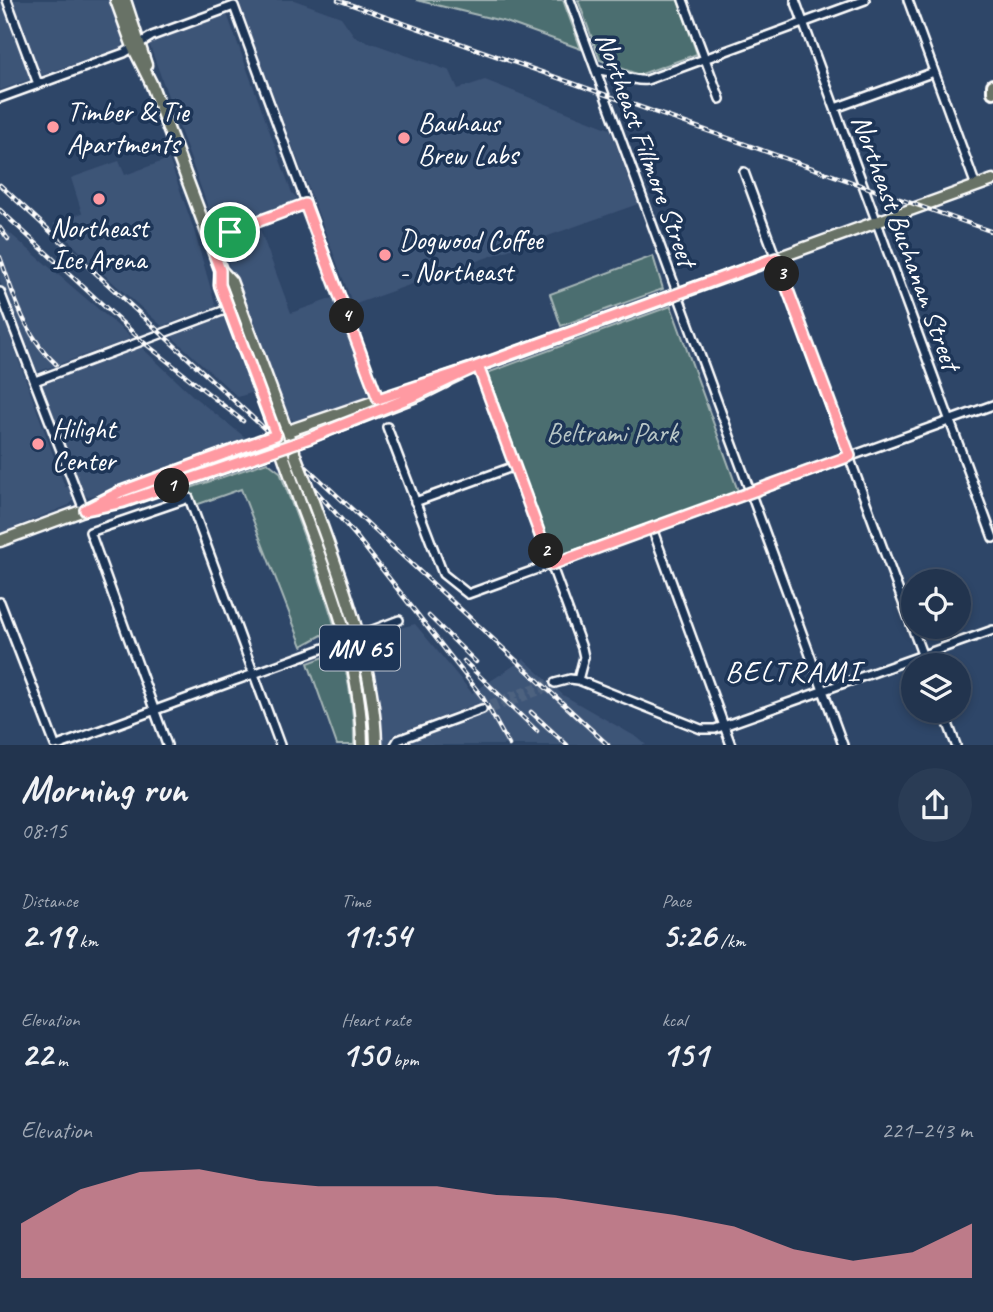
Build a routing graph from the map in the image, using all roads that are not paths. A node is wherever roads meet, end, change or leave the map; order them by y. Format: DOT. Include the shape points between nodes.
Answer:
graph roads {
  1 [pos="7,0"];
  2 [pos="116,0"];
  3 [pos="125,0"];
  4 [pos="570,0"];
  5 [pos="683,0"];
  6 [pos="795,0"];
  7 [pos="865,0"];
  8 [pos="908,0"];
  9 [pos="804,22"];
  10 [pos="137,45"];
  11 [pos="704,60"];
  12 [pos="596,70"];
  13 [pos="934,72"];
  14 [pos="38,84"];
  15 [pos="993,85"];
  16 [pos="993,92"];
  17 [pos="0,97"];
  18 [pos="720,99"];
  19 [pos="835,108"];
  20 [pos="744,172"];
  21 [pos="993,180"];
  22 [pos="978,185"];
  23 [pos="305,204"];
  24 [pos="877,222"];
  25 [pos="209,240"];
  26 [pos="776,258"];
  27 [pos="220,270"];
  28 [pos="0,292"];
  29 [pos="677,295"];
  30 [pos="228,309"];
  31 [pos="474,367"];
  32 [pos="35,381"];
  33 [pos="378,399"];
  34 [pos="993,405"];
  35 [pos="950,420"];
  36 [pos="387,427"];
  37 [pos="286,431"];
  38 [pos="276,435"];
  39 [pos="291,444"];
  40 [pos="280,448"];
  41 [pos="850,456"];
  42 [pos="515,466"];
  43 [pos="750,492"];
  44 [pos="415,502"];
  45 [pos="85,510"];
  46 [pos="652,528"];
  47 [pos="993,538"];
  48 [pos="0,541"];
  49 [pos="551,565"];
  50 [pos="0,602"];
  51 [pos="399,620"];
  52 [pos="993,630"];
  53 [pos="357,635"];
  54 [pos="346,640"];
  55 [pos="327,647"];
  56 [pos="922,653"];
  57 [pos="929,653"];
  58 [pos="901,663"];
  59 [pos="254,674"];
  60 [pos="578,680"];
  61 [pos="555,683"];
  62 [pos="823,691"];
  63 [pos="482,709"];
  64 [pos="154,710"];
  65 [pos="948,723"];
  66 [pos="724,727"];
  67 [pos="57,745"];
  68 [pos="167,745"];
  69 [pos="280,745"];
  70 [pos="362,745"];
  71 [pos="376,745"];
  72 [pos="395,745"];
  73 [pos="731,745"];
  74 [pos="843,745"];
  75 [pos="956,745"];
  1 -- 14 [label="street"];
  2 -- 10 [label="main road, MN 65"];
  3 -- 10 [label="main road, MN 65"];
  4 -- 12 [label="street, Northeast Fillmore Street"];
  5 -- 11 [label="street"];
  6 -- 9 [label="street, Northeast Buchanan Street"];
  7 -- 9 [label="street"];
  8 -- 13 [label="street"];
  9 -- 11 [label="street"];
  9 -- 19 [label="street, Northeast Buchanan Street"];
  10 -- 14 [label="street"];
  10 -- 23 [label="street" via="234,6"];
  10 -- 25 [label="main road, MN 65"];
  11 -- 12 [label="street" via="642,81"];
  11 -- 18 [label="street"];
  12 -- 29 [label="street, Northeast Fillmore Street"];
  13 -- 19 [label="street"];
  13 -- 22 [label="street"];
  14 -- 17 [label="street"];
  15 -- 16 [label="highway"];
  19 -- 24 [label="street, Northeast Buchanan Street"];
  20 -- 26 [label="street"];
  21 -- 22 [label="main road"];
  22 -- 24 [label="main road"];
  23 -- 25 [label="street"];
  23 -- 33 [label="street"];
  24 -- 26 [label="main road"];
  24 -- 35 [label="street, Northeast Buchanan Street"];
  25 -- 27 [label="main road, MN 65"];
  26 -- 29 [label="main road"];
  26 -- 41 [label="street"];
  27 -- 30 [label="main road, MN 65"];
  27 -- 37 [label="main road, MN 65" via="231,281"];
  28 -- 32 [label="street"];
  29 -- 31 [label="main road"];
  29 -- 43 [label="street, Northeast Fillmore Street"];
  30 -- 32 [label="street"];
  30 -- 38 [label="main road, MN 65"];
  31 -- 33 [label="main road"];
  31 -- 39 [label="main road" via="419,394"];
  31 -- 42 [label="street"];
  32 -- 45 [label="street"];
  33 -- 37 [label="main road"];
  34 -- 35 [label="street"];
  35 -- 41 [label="street"];
  35 -- 47 [label="street, Northeast Buchanan Street"];
  36 -- 44 [label="street"];
  37 -- 38 [label="main road"];
  37 -- 39 [label="main road, MN 65"];
  38 -- 40 [label="main road, MN 65, bridge"];
  38 -- 45 [label="main road, bridge" via="120,492"];
  39 -- 40 [label="main road, bridge"];
  39 -- 53 [label="main road, MN 65, bridge"];
  40 -- 45 [label="main road, bridge" via="123,502"];
  40 -- 54 [label="main road, MN 65, bridge"];
  41 -- 43 [label="street"];
  41 -- 56 [label="street"];
  42 -- 44 [label="street"];
  42 -- 49 [label="street"];
  43 -- 46 [label="street"];
  43 -- 62 [label="street, Northeast Fillmore Street"];
  44 -- 49 [label="street" via="443,575 468,594"];
  45 -- 48 [label="main road"];
  46 -- 49 [label="street"];
  46 -- 66 [label="street"];
  49 -- 60 [label="street" via="582,648"];
  50 -- 67 [label="street"];
  51 -- 53 [label="street"];
  52 -- 57 [label="street"];
  53 -- 54 [label="street"];
  53 -- 71 [label="main road, MN 65" via="370,688"];
  54 -- 70 [label="main road, MN 65" via="358,692"];
  55 -- 59 [label="street"];
  58 -- 62 [label="street"];
  59 -- 64 [label="street"];
  59 -- 64 [label="street" via="189,498 90,532"];
  59 -- 69 [label="street"];
  60 -- 61 [label="street"];
  60 -- 66 [label="street" via="701,729"];
  62 -- 66 [label="street"];
  62 -- 74 [label="street, Northeast Fillmore Street"];
  63 -- 72 [label="street"];
  64 -- 67 [label="street"];
  64 -- 68 [label="street"];
  65 -- 75 [label="street"];
  66 -- 73 [label="street"];
}
